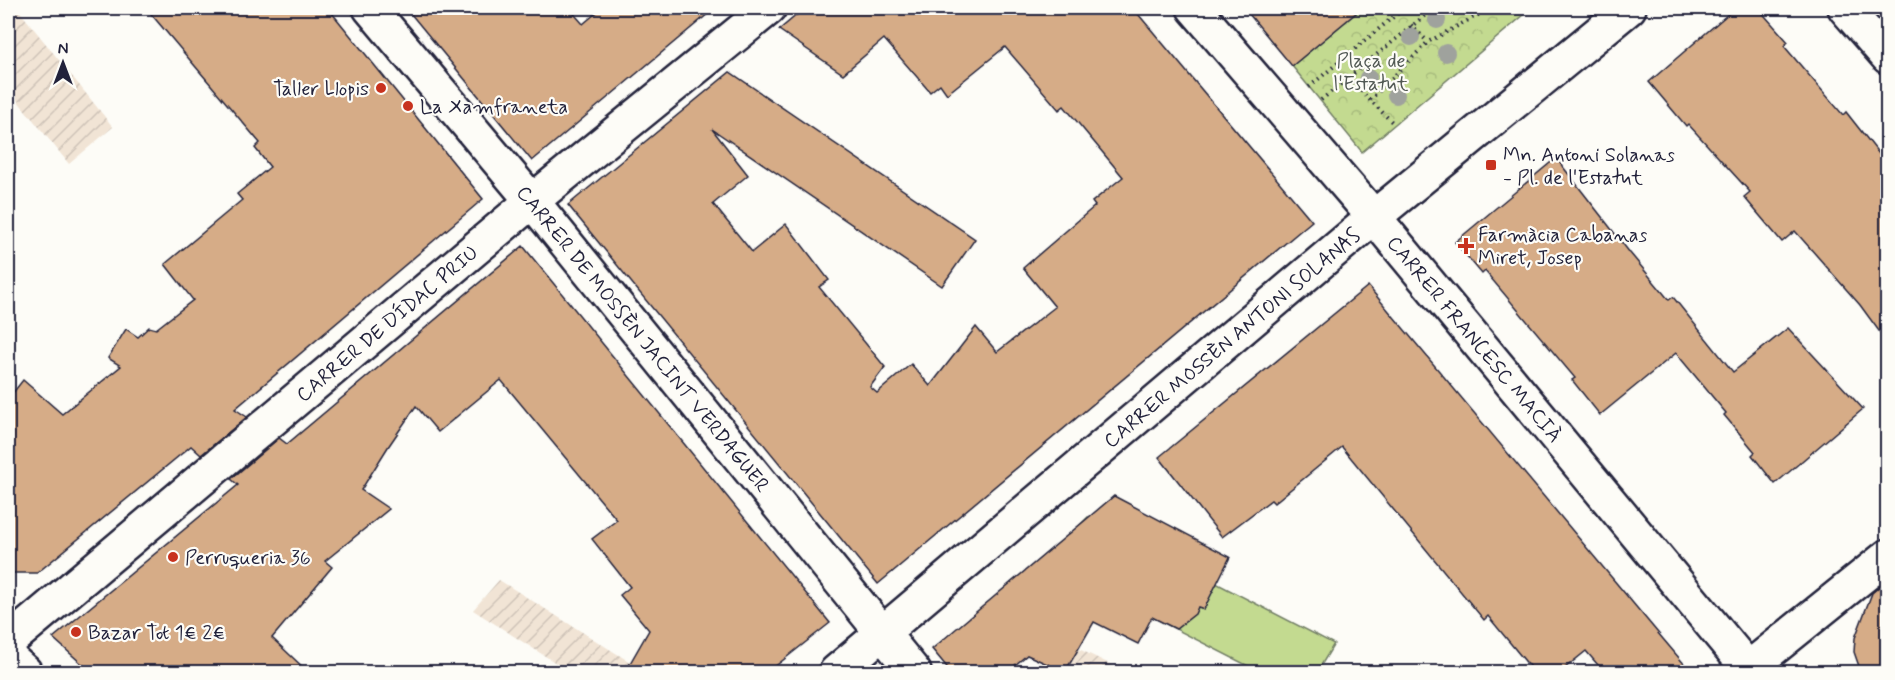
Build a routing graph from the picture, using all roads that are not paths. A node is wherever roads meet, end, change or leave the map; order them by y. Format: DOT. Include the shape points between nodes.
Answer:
graph roads {
  1 [pos="370,8"];
  2 [pos="769,8"];
  3 [pos="1194,8"];
  4 [pos="1629,8"];
  5 [pos="1845,8"];
  6 [pos="1887,57"];
  7 [pos="532,201"];
  8 [pos="1374,217"];
  9 [pos="1887,556"];
  10 [pos="882,633"];
  11 [pos="8,642"];
  12 [pos="8,657"];
  13 [pos="1748,671"];
  14 [pos="25,672"];
  15 [pos="836,672"];
  16 [pos="914,672"];
  1 -- 7 [label="street, CARRER DE MOSSÈN JACINT VERDAGUER"];
  2 -- 7 [label="street, CARRER DE DÍDAC PRIU"];
  3 -- 8 [label="street, CARRER FRANCESC MACIÀ"];
  4 -- 8 [label="street, CARRER MOSSÈN ANTONI SOLANAS"];
  5 -- 6 [label="street"];
  7 -- 10 [label="street, CARRER DE MOSSÈN JACINT VERDAGUER"];
  7 -- 11 [label="street, CARRER DE DÍDAC PRIU"];
  8 -- 10 [label="street, CARRER MOSSÈN ANTONI SOLANAS"];
  8 -- 13 [label="street, CARRER FRANCESC MACIÀ"];
  9 -- 13 [label="street"];
  10 -- 15 [label="street, CARRER MOSSÈN ANTONI SOLANAS"];
  10 -- 16 [label="street, CARRER DE MOSSÈN JACINT VERDAGUER"];
  12 -- 14 [label="street"];
}
